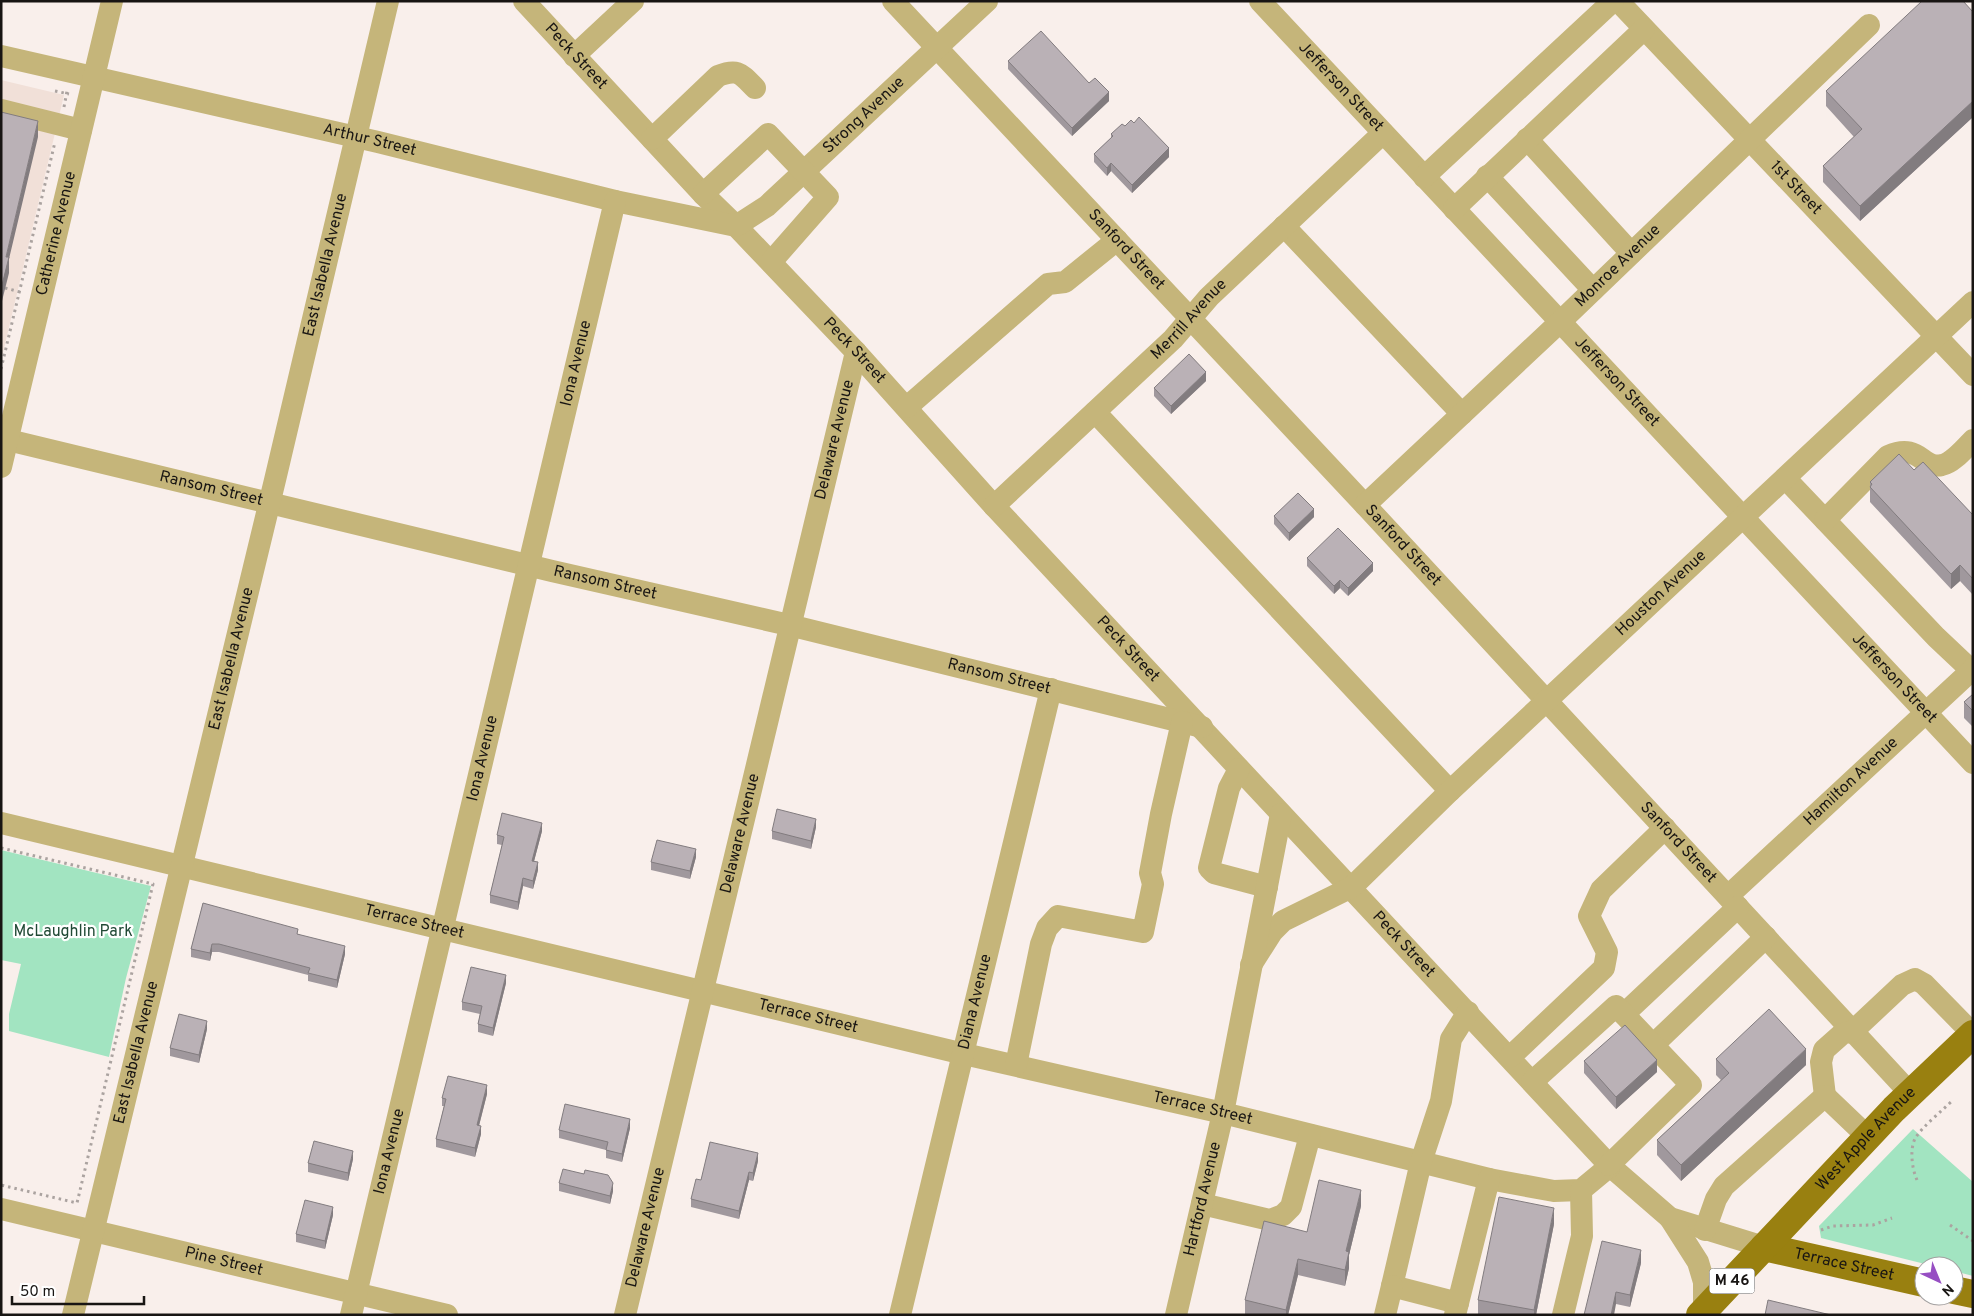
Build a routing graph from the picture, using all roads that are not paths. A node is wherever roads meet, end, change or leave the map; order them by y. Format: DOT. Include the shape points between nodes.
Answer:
graph roads {
  1 [pos="112,1"];
  2 [pos="388,1"];
  3 [pos="524,1"];
  4 [pos="633,1"];
  5 [pos="893,1"];
  6 [pos="987,1"];
  7 [pos="1260,1"];
  8 [pos="1613,1"];
  9 [pos="1618,1"];
  10 [pos="1869,26"];
  11 [pos="1644,28"];
  12 [pos="936,48"];
  13 [pos="1,56"];
  14 [pos="574,56"];
  15 [pos="94,77"];
  16 [pos="754,88"];
  17 [pos="1,110"];
  18 [pos="70,127"];
  19 [pos="1383,133"];
  20 [pos="355,137"];
  21 [pos="652,139"];
  22 [pos="1527,139"];
  23 [pos="1750,139"];
  24 [pos="803,172"];
  25 [pos="1487,176"];
  26 [pos="1424,177"];
  27 [pos="702,194"];
  28 [pos="615,201"];
  29 [pos="1454,209"];
  30 [pos="736,226"];
  31 [pos="1284,226"];
  32 [pos="1117,240"];
  33 [pos="1631,253"];
  34 [pos="771,262"];
  35 [pos="1593,290"];
  36 [pos="1973,302"];
  37 [pos="1190,318"];
  38 [pos="1560,322"];
  39 [pos="1936,336"];
  40 [pos="856,352"];
  41 [pos="1973,375"];
  42 [pos="906,408"];
  43 [pos="1095,412"];
  44 [pos="1462,414"];
  45 [pos="8,440"];
  46 [pos="1973,440"];
  47 [pos="1,467"];
  48 [pos="1785,478"];
  49 [pos="270,504"];
  50 [pos="1365,505"];
  51 [pos="994,506"];
  52 [pos="1743,518"];
  53 [pos="1825,520"];
  54 [pos="529,565"];
  55 [pos="789,625"];
  56 [pos="1972,669"];
  57 [pos="1051,689"];
  58 [pos="1547,702"];
  59 [pos="1926,712"];
  60 [pos="1192,725"];
  61 [pos="1973,763"];
  62 [pos="1239,769"];
  63 [pos="1450,791"];
  64 [pos="1282,814"];
  65 [pos="1,823"];
  66 [pos="1665,828"];
  67 [pos="182,866"];
  68 [pos="1267,887"];
  69 [pos="1352,887"];
  70 [pos="1733,902"];
  71 [pos="442,929"];
  72 [pos="1766,937"];
  73 [pos="1251,965"];
  74 [pos="703,992"];
  75 [pos="1620,1010"];
  76 [pos="1468,1012"];
  77 [pos="1853,1030"];
  78 [pos="1973,1034"];
  79 [pos="1653,1045"];
  80 [pos="964,1054"];
  81 [pos="1510,1058"];
  82 [pos="1016,1065"];
  83 [pos="1532,1082"];
  84 [pos="1910,1093"];
  85 [pos="1825,1096"];
  86 [pos="1223,1113"];
  87 [pos="1310,1135"];
  88 [pos="1868,1137"];
  89 [pos="1421,1162"];
  90 [pos="1610,1166"];
  91 [pos="1489,1179"];
  92 [pos="1581,1190"];
  93 [pos="1202,1204"];
  94 [pos="1,1209"];
  95 [pos="1670,1218"];
  96 [pos="1705,1230"];
  97 [pos="94,1231"];
  98 [pos="1764,1247"];
  99 [pos="1914,1282"];
  100 [pos="1392,1286"];
  101 [pos="353,1304"];
  102 [pos="1456,1309"];
  103 [pos="1702,1312"];
  104 [pos="73,1315"];
  105 [pos="447,1315"];
  106 [pos="625,1315"];
  107 [pos="900,1315"];
  108 [pos="1176,1315"];
  109 [pos="1385,1315"];
  110 [pos="1563,1315"];
  1 -- 15 [label="street, Catherine Avenue"];
  2 -- 20 [label="street, East Isabella Avenue"];
  3 -- 14 [label="street, Peck Street"];
  4 -- 14 [label="street"];
  5 -- 12 [label="street, Sanford Street"];
  6 -- 12 [label="street, Strong Avenue"];
  7 -- 19 [label="street, Jefferson Street"];
  8 -- 26 [label="street"];
  9 -- 11 [label="street, 1st Street"];
  10 -- 23 [label="street, Monroe Avenue"];
  11 -- 22 [label="street"];
  11 -- 23 [label="street, 1st Street"];
  12 -- 24 [label="street, Strong Avenue"];
  12 -- 32 [label="street, Sanford Street"];
  13 -- 15 [label="street, Arthur Street"];
  14 -- 21 [label="street, Peck Street"];
  15 -- 18 [label="street, Catherine Avenue"];
  15 -- 20 [label="street, Arthur Street"];
  16 -- 21 [label="street" via="739,73 718,76"];
  17 -- 18 [label="street"];
  18 -- 45 [label="street, Catherine Avenue"];
  19 -- 26 [label="street, Jefferson Street"];
  19 -- 31 [label="street, Merrill Avenue"];
  20 -- 28 [label="street, Arthur Street"];
  20 -- 49 [label="street, East Isabella Avenue"];
  21 -- 27 [label="street, Peck Street"];
  22 -- 25 [label="street"];
  22 -- 33 [label="street"];
  23 -- 33 [label="street, Monroe Avenue"];
  23 -- 39 [label="street, 1st Street"];
  24 -- 27 [label="street" via="768,134"];
  24 -- 30 [label="street, Strong Avenue" via="767,206"];
  24 -- 34 [label="street" via="828,197"];
  25 -- 29 [label="street"];
  25 -- 35 [label="street"];
  26 -- 29 [label="street, Jefferson Street"];
  27 -- 30 [label="street, Peck Street"];
  28 -- 30 [label="street, Arthur Street"];
  28 -- 54 [label="street, Iona Avenue"];
  29 -- 38 [label="street, Jefferson Street"];
  30 -- 34 [label="street, Peck Street"];
  31 -- 37 [label="street, Merrill Avenue"];
  31 -- 44 [label="street"];
  32 -- 37 [label="street, Sanford Street"];
  32 -- 42 [label="street" via="1066,282 1048,284"];
  33 -- 35 [label="street, Monroe Avenue"];
  34 -- 40 [label="street, Peck Street"];
  35 -- 38 [label="street, Monroe Avenue"];
  36 -- 39 [label="street, Houston Avenue"];
  37 -- 43 [label="street, Merrill Avenue"];
  37 -- 50 [label="street, Sanford Street"];
  38 -- 44 [label="street, Monroe Avenue"];
  38 -- 52 [label="street, Jefferson Street"];
  39 -- 41 [label="street, 1st Street"];
  39 -- 48 [label="street, Houston Avenue"];
  40 -- 42 [label="street, Peck Street"];
  40 -- 55 [label="street, Delaware Avenue"];
  42 -- 51 [label="street, Peck Street"];
  43 -- 51 [label="street, Merrill Avenue"];
  43 -- 63 [label="street"];
  44 -- 50 [label="street, Monroe Avenue"];
  45 -- 47 [label="street, Catherine Avenue"];
  45 -- 49 [label="street, Ransom Street"];
  46 -- 53 [label="street" via="1944,465 1933,466 1913,452 1888,456"];
  48 -- 52 [label="street, Houston Avenue"];
  48 -- 53 [label="street"];
  49 -- 54 [label="street, Ransom Street"];
  49 -- 67 [label="street, East Isabella Avenue"];
  50 -- 58 [label="street, Sanford Street"];
  51 -- 60 [label="street, Peck Street"];
  52 -- 58 [label="street, Houston Avenue"];
  52 -- 59 [label="street, Jefferson Street"];
  53 -- 56 [label="street"];
  54 -- 55 [label="street, Ransom Street"];
  54 -- 71 [label="street, Iona Avenue"];
  55 -- 57 [label="street, Ransom Street"];
  55 -- 74 [label="street, Delaware Avenue"];
  56 -- 59 [label="street, Hamilton Avenue"];
  57 -- 60 [label="street, Ransom Street"];
  57 -- 80 [label="street, Diana Avenue"];
  58 -- 63 [label="street, Houston Avenue"];
  58 -- 66 [label="street, Sanford Street"];
  59 -- 61 [label="street, Jefferson Street"];
  59 -- 70 [label="street, Hamilton Avenue"];
  60 -- 62 [label="street, Peck Street"];
  60 -- 82 [label="street" via="1161,814 1150,873 1153,884 1143,932 1058,916 1048,928 1042,944"];
  62 -- 64 [label="street, Peck Street"];
  62 -- 68 [label="street" via="1229,788 1209,868"];
  63 -- 69 [label="street, Houston Avenue"];
  64 -- 68 [label="street, Hartford Avenue"];
  64 -- 69 [label="street, Peck Street"];
  65 -- 67 [label="street, Terrace Street"];
  66 -- 70 [label="street, Sanford Street"];
  66 -- 81 [label="street" via="1601,890 1589,916 1607,952 1604,968"];
  67 -- 71 [label="street, Terrace Street"];
  67 -- 97 [label="street, East Isabella Avenue"];
  68 -- 73 [label="street, Hartford Avenue"];
  69 -- 73 [label="street, Hartford Avenue" via="1283,921"];
  69 -- 76 [label="street, Peck Street"];
  70 -- 72 [label="street, Sanford Street"];
  70 -- 75 [label="street, Hamilton Avenue"];
  71 -- 74 [label="street, Terrace Street"];
  71 -- 101 [label="street, Iona Avenue"];
  72 -- 77 [label="street, Sanford Street"];
  72 -- 79 [label="street"];
  73 -- 86 [label="street, Hartford Avenue"];
  74 -- 80 [label="street, Terrace Street"];
  74 -- 106 [label="street, Delaware Avenue"];
  75 -- 79 [label="street"];
  75 -- 83 [label="street, Hamilton Avenue"];
  76 -- 81 [label="street, Peck Street"];
  76 -- 89 [label="street" via="1451,1038 1441,1101"];
  77 -- 78 [label="street" via="1902,984 1915,979 1924,984"];
  77 -- 84 [label="street, Sanford Street"];
  77 -- 85 [label="street" via="1842,1034 1824,1050 1821,1062"];
  78 -- 84 [label="main road, West Apple Avenue / M 46"];
  79 -- 90 [label="street" via="1691,1085"];
  80 -- 82 [label="street, Terrace Street"];
  80 -- 107 [label="street, Diana Avenue"];
  81 -- 83 [label="street, Peck Street"];
  82 -- 86 [label="street, Terrace Street"];
  83 -- 90 [label="street, Peck Street"];
  84 -- 88 [label="main road, West Apple Avenue / M 46"];
  85 -- 88 [label="street"];
  85 -- 96 [label="street" via="1724,1186 1716,1198"];
  86 -- 87 [label="street, Terrace Street"];
  86 -- 93 [label="street, Hartford Avenue"];
  87 -- 89 [label="street, Terrace Street"];
  87 -- 93 [label="street" via="1291,1207 1283,1215 1270,1220"];
  88 -- 98 [label="main road, West Apple Avenue / M 46"];
  89 -- 91 [label="street, Terrace Street"];
  89 -- 100 [label="street"];
  90 -- 92 [label="street"];
  90 -- 95 [label="street, Peck Street"];
  91 -- 92 [label="street, Terrace Street" via="1554,1191"];
  91 -- 102 [label="street"];
  92 -- 110 [label="street" via="1582,1236"];
  93 -- 108 [label="street, Hartford Avenue"];
  94 -- 97 [label="street, Pine Street"];
  95 -- 96 [label="street, Peck Street"];
  95 -- 103 [label="street" via="1698,1262 1704,1282"];
  96 -- 98 [label="street, Peck Street"];
  97 -- 101 [label="street, Pine Street"];
  97 -- 104 [label="street, East Isabella Avenue"];
  98 -- 99 [label="main road, Terrace Street"];
  98 -- 103 [label="main road, M 46"];
  100 -- 102 [label="street"];
  100 -- 109 [label="street"];
  101 -- 105 [label="street, Pine Street"];
}
